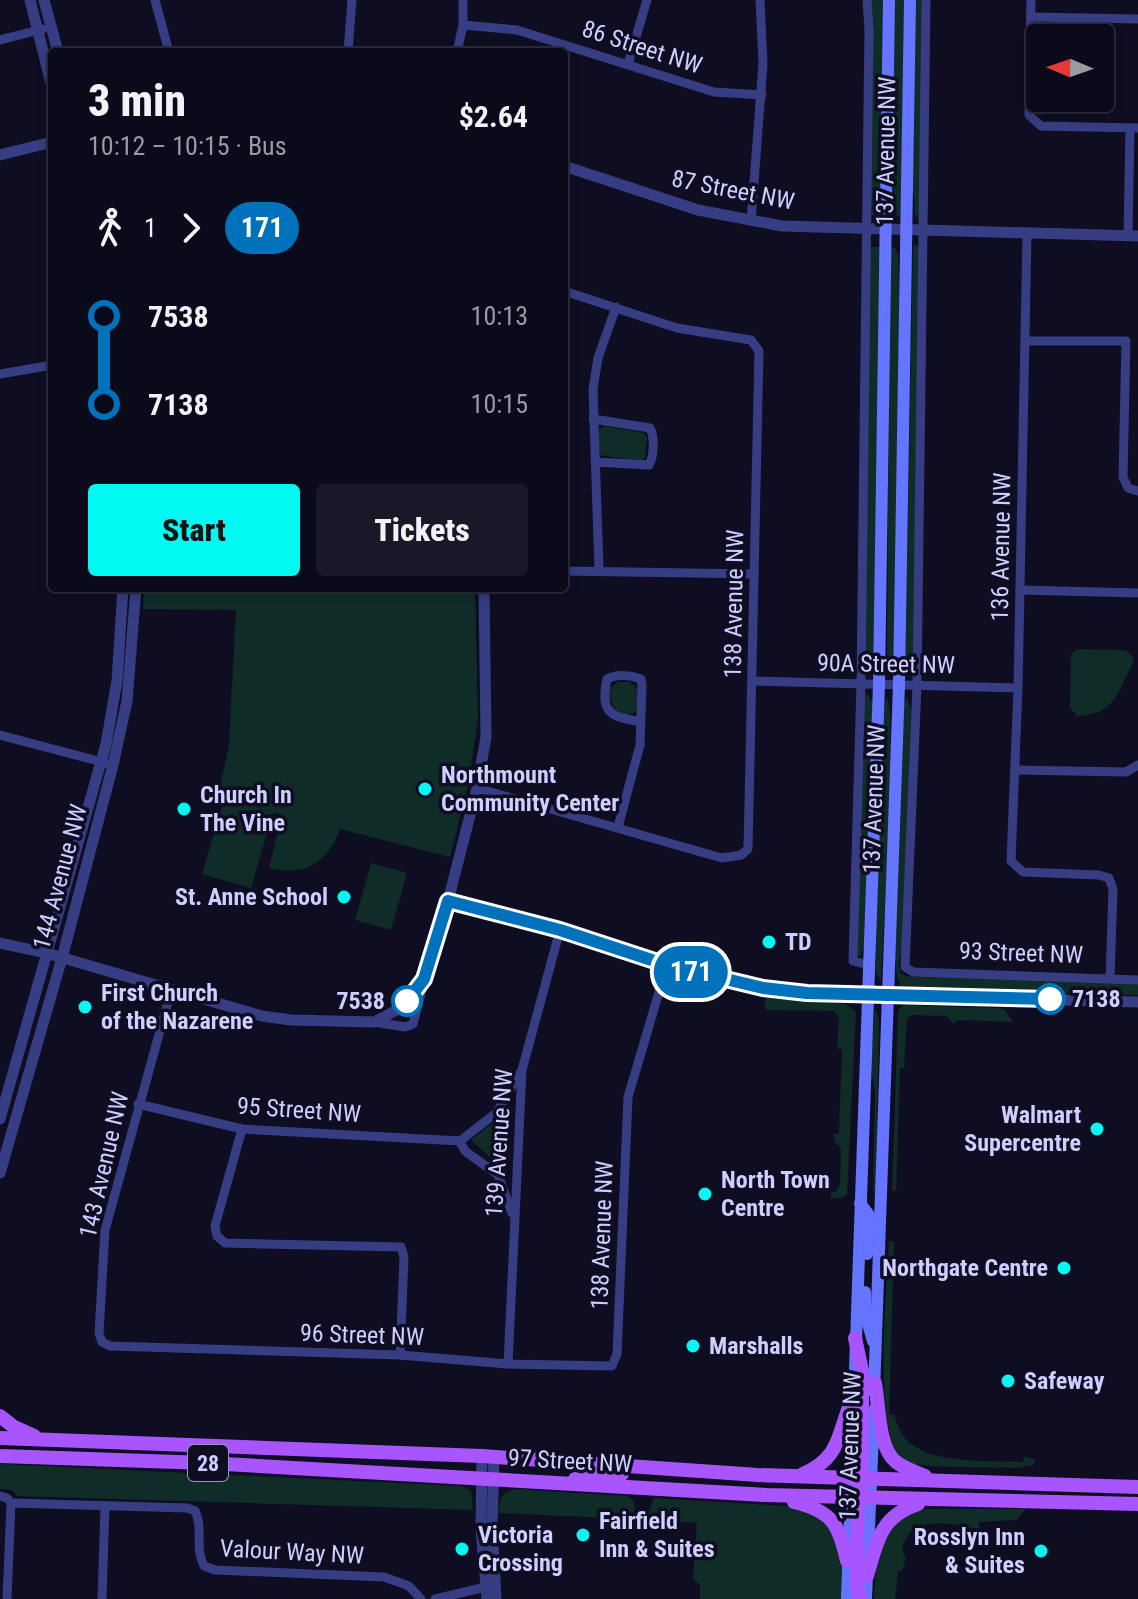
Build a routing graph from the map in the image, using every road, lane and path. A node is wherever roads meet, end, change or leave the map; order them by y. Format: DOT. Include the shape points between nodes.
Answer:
graph roads {
  1 [pos="30,0"];
  2 [pos="44,0"];
  3 [pos="155,0"];
  4 [pos="352,0"];
  5 [pos="463,0"];
  6 [pos="647,0"];
  7 [pos="760,0"];
  8 [pos="867,0"];
  9 [pos="889,0"];
  10 [pos="910,0"];
  11 [pos="926,0"];
  12 [pos="1031,0"];
  13 [pos="1031,17"];
  14 [pos="1138,19"];
  15 [pos="463,25"];
  16 [pos="51,27"];
  17 [pos="37,31"];
  18 [pos="0,40"];
  19 [pos="57,48"];
  20 [pos="168,48"];
  21 [pos="348,48"];
  22 [pos="458,48"];
  23 [pos="628,64"];
  24 [pos="48,72"];
  25 [pos="762,95"];
  26 [pos="1134,128"];
  27 [pos="48,143"];
  28 [pos="0,155"];
  29 [pos="568,167"];
  30 [pos="751,221"];
  31 [pos="867,229"];
  32 [pos="886,230"];
  33 [pos="906,231"];
  34 [pos="924,232"];
  35 [pos="1027,234"];
  36 [pos="1133,236"];
  37 [pos="568,292"];
  38 [pos="616,307"];
  39 [pos="1026,341"];
  40 [pos="48,366"];
  41 [pos="0,374"];
  42 [pos="593,419"];
  43 [pos="595,462"];
  44 [pos="1138,491"];
  45 [pos="599,570"];
  46 [pos="568,571"];
  47 [pos="754,574"];
  48 [pos="1020,590"];
  49 [pos="123,592"];
  50 [pos="136,592"];
  51 [pos="484,592"];
  52 [pos="1138,593"];
  53 [pos="752,681"];
  54 [pos="861,683"];
  55 [pos="879,684"];
  56 [pos="899,684"];
  57 [pos="917,685"];
  58 [pos="1018,688"];
  59 [pos="641,722"];
  60 [pos="0,735"];
  61 [pos="107,764"];
  62 [pos="1138,765"];
  63 [pos="1015,770"];
  64 [pos="477,788"];
  65 [pos="618,827"];
  66 [pos="448,901"];
  67 [pos="560,930"];
  68 [pos="0,943"];
  69 [pos="46,953"];
  70 [pos="62,958"];
  71 [pos="667,965"];
  72 [pos="869,965"];
  73 [pos="905,967"];
  74 [pos="424,979"];
  75 [pos="1110,979"];
  76 [pos="1138,980"];
  77 [pos="171,991"];
  78 [pos="867,994"];
  79 [pos="890,995"];
  80 [pos="1138,1002"];
  81 [pos="374,1022"];
  82 [pos="522,1070"];
  83 [pos="865,1071"];
  84 [pos="138,1104"];
  85 [pos="0,1119"];
  86 [pos="242,1129"];
  87 [pos="460,1141"];
  88 [pos="0,1173"];
  89 [pos="860,1203"];
  90 [pos="882,1215"];
  91 [pos="513,1216"];
  92 [pos="855,1338"];
  93 [pos="110,1346"];
  94 [pos="876,1351"];
  95 [pos="400,1355"];
  96 [pos="508,1364"];
  97 [pos="612,1366"];
  98 [pos="875,1383"];
  99 [pos="853,1398"];
  100 [pos="0,1416"];
  101 [pos="0,1438"];
  102 [pos="42,1439"];
  103 [pos="0,1456"];
  104 [pos="488,1457"];
  105 [pos="643,1467"];
  106 [pos="758,1475"];
  107 [pos="798,1476"];
  108 [pos="487,1479"];
  109 [pos="936,1480"];
  110 [pos="555,1483"];
  111 [pos="858,1487"];
  112 [pos="1138,1487"];
  113 [pos="716,1492"];
  114 [pos="766,1495"];
  115 [pos="6,1499"];
  116 [pos="938,1501"];
  117 [pos="1138,1504"];
  118 [pos="105,1506"];
  119 [pos="847,1561"];
  120 [pos="867,1576"];
  121 [pos="489,1591"];
  122 [pos="7,1599"];
  123 [pos="102,1599"];
  124 [pos="421,1599"];
  125 [pos="435,1599"];
  126 [pos="496,1599"];
  127 [pos="847,1599"];
  128 [pos="863,1599"];
  1 -- 17 [label="street"];
  2 -- 16 [label="street"];
  3 -- 20 [label="street"];
  4 -- 21 [label="street"];
  5 -- 15 [label="street"];
  6 -- 23 [label="street"];
  7 -- 25 [label="street"];
  8 -- 31 [label="street, 137 Avenue NW"];
  9 -- 32 [label="main road, 137 Avenue NW"];
  10 -- 33 [label="main road, 137 Avenue NW"];
  11 -- 34 [label="street, 137 Avenue NW"];
  12 -- 13 [label="street"];
  13 -- 14 [label="street"];
  13 -- 26 [label="street" via="1029,115 1041,126"];
  15 -- 22 [label="street"];
  15 -- 23 [label="street, 86 Street NW" via="517,30"];
  16 -- 17 [label="street"];
  16 -- 19 [label="street"];
  17 -- 18 [label="street"];
  17 -- 24 [label="street"];
  23 -- 25 [label="street, 86 Street NW" via="714,92"];
  25 -- 30 [label="street"];
  26 -- 36 [label="street"];
  27 -- 28 [label="street"];
  29 -- 30 [label="street, 87 Street NW" via="687,207"];
  30 -- 31 [label="street, 87 Street NW"];
  31 -- 32 [label="street, 87 Street NW"];
  31 -- 54 [label="street, 137 Avenue NW"];
  32 -- 33 [label="street, 87 Street NW"];
  32 -- 55 [label="main road, 137 Avenue NW"];
  33 -- 34 [label="street, 87 Street NW"];
  33 -- 56 [label="main road, 137 Avenue NW"];
  34 -- 35 [label="street, 87 Street NW"];
  34 -- 57 [label="street, 137 Avenue NW"];
  35 -- 36 [label="street, 87 Street NW"];
  35 -- 39 [label="street, 136 Avenue NW"];
  37 -- 38 [label="street"];
  38 -- 42 [label="street" via="598,358"];
  38 -- 47 [label="street, 138 Avenue NW" via="677,328 751,340 759,351"];
  39 -- 44 [label="street" via="1126,341 1123,477 1128,488"];
  39 -- 48 [label="street, 136 Avenue NW"];
  40 -- 41 [label="street"];
  42 -- 43 [label="street"];
  42 -- 43 [label="street" via="650,428 653,434 649,465"];
  43 -- 45 [label="street"];
  45 -- 46 [label="street"];
  45 -- 47 [label="street"];
  47 -- 53 [label="street, 138 Avenue NW"];
  48 -- 52 [label="street"];
  48 -- 58 [label="street, 136 Avenue NW"];
  49 -- 61 [label="street, 144 Avenue NW"];
  50 -- 61 [label="street, 144 Avenue NW" via="127,701"];
  51 -- 64 [label="street" via="486,737"];
  53 -- 54 [label="street, 90A Street NW"];
  53 -- 65 [label="street, 138 Avenue NW" via="748,849 722,858"];
  54 -- 55 [label="street, 90A Street NW"];
  54 -- 72 [label="street, 137 Avenue NW" via="853,961"];
  55 -- 56 [label="street, 90A Street NW"];
  55 -- 72 [label="main road, 137 Avenue NW"];
  56 -- 57 [label="street, 90A Street NW"];
  56 -- 79 [label="main road, 137 Avenue NW"];
  57 -- 58 [label="street, 90A Street NW"];
  57 -- 73 [label="street, 137 Avenue NW"];
  58 -- 63 [label="street, 136 Avenue NW"];
  59 -- 59 [label="street" via="641,679 607,679 608,712"];
  59 -- 65 [label="street"];
  60 -- 61 [label="street"];
  61 -- 69 [label="street, 144 Avenue NW"];
  61 -- 70 [label="street, 144 Avenue NW"];
  62 -- 63 [label="street" via="1126,772"];
  63 -- 75 [label="street, 136 Avenue NW" via="1011,861 1023,872 1109,878"];
  64 -- 65 [label="street"];
  64 -- 66 [label="street"];
  66 -- 67 [label="street, 93 Street NW"];
  66 -- 74 [label="street"];
  67 -- 71 [label="street, 93 Street NW"];
  67 -- 82 [label="street, 139 Avenue NW"];
  68 -- 69 [label="street"];
  69 -- 70 [label="street"];
  69 -- 85 [label="street, 144 Avenue NW"];
  70 -- 77 [label="street"];
  70 -- 88 [label="street, 144 Avenue NW"];
  71 -- 78 [label="street, 93 Street NW" via="763,988"];
  71 -- 97 [label="street, 138 Avenue NW" via="628,1097 617,1354"];
  72 -- 78 [label="main road, 137 Avenue NW"];
  73 -- 75 [label="street, 93 Street NW" via="913,972"];
  74 -- 81 [label="street" via="404,1006"];
  74 -- 81 [label="street" via="413,1024"];
  75 -- 76 [label="street, 93 Street NW"];
  77 -- 81 [label="street" via="277,1018"];
  77 -- 84 [label="street, 143 Avenue NW"];
  78 -- 79 [label="street, 93 Street NW"];
  78 -- 83 [label="main road, 137 Avenue NW"];
  79 -- 80 [label="street, 93 Street NW"];
  79 -- 90 [label="main road, 137 Avenue NW"];
  82 -- 87 [label="street" via="496,1113"];
  82 -- 91 [label="street, 139 Avenue NW"];
  83 -- 89 [label="main road, 137 Avenue NW"];
  83 -- 90 [label="main road" via="869,1197 874,1211"];
  84 -- 86 [label="street, 95 Street NW"];
  84 -- 93 [label="street, 143 Avenue NW" via="105,1230 99,1333"];
  86 -- 87 [label="street, 95 Street NW"];
  86 -- 95 [label="street" via="215,1226 217,1236 225,1243 401,1247"];
  87 -- 91 [label="street" via="465,1151 498,1175"];
  89 -- 92 [label="main road, 137 Avenue NW"];
  89 -- 94 [label="main road" via="869,1215 865,1306"];
  90 -- 94 [label="main road, 137 Avenue NW"];
  91 -- 96 [label="street, 139 Avenue NW"];
  92 -- 99 [label="main road, 137 Avenue NW"];
  92 -- 111 [label="main road" via="862,1371"];
  93 -- 95 [label="street, 96 Street NW"];
  94 -- 98 [label="main road, 137 Avenue NW"];
  95 -- 96 [label="street, 96 Street NW"];
  96 -- 97 [label="street, 96 Street NW"];
  98 -- 109 [label="main road" via="888,1454"];
  98 -- 111 [label="main road, 137 Avenue NW"];
  99 -- 107 [label="main road" via="832,1453 817,1468"];
  99 -- 111 [label="main road, 137 Avenue NW"];
  100 -- 102 [label="main road"];
  101 -- 102 [label="main road, 97 Street NW"];
  102 -- 104 [label="main road, 97 Street NW / 28"];
  103 -- 108 [label="main road, 97 Street NW / 28"];
  104 -- 105 [label="main road, 97 Street NW"];
  104 -- 108 [label="street"];
  105 -- 106 [label="main road, 97 Street NW"];
  105 -- 110 [label="main road" via="633,1474"];
  106 -- 107 [label="main road, 97 Street NW"];
  106 -- 113 [label="main road" via="744,1487"];
  107 -- 111 [label="main road, 97 Street NW"];
  108 -- 110 [label="main road, 97 Street NW"];
  108 -- 121 [label="street" via="481,1529"];
  109 -- 111 [label="main road, 97 Street NW"];
  109 -- 112 [label="main road, 97 Street NW"];
  110 -- 113 [label="main road, 97 Street NW"];
  111 -- 114 [label="main road" via="789,1484"];
  111 -- 116 [label="main road, 97 Street NW"];
  111 -- 119 [label="main road, 137 Avenue NW"];
  111 -- 120 [label="main road, 137 Avenue NW"];
  111 -- 128 [label="main road" via="857,1586"];
  113 -- 114 [label="main road, 97 Street NW"];
  114 -- 119 [label="main road" via="828,1515 838,1527"];
  115 -- 118 [label="street, Valour Way NW"];
  115 -- 122 [label="street"];
  116 -- 117 [label="main road, 97 Street NW"];
  116 -- 120 [label="main road" via="915,1504 889,1520"];
  118 -- 123 [label="street"];
  118 -- 124 [label="street, Valour Way NW" via="195,1511 198,1554 204,1566 215,1570 384,1577 409,1586"];
  119 -- 127 [label="main road, 137 Avenue NW"];
  120 -- 128 [label="main road, 137 Avenue NW"];
  121 -- 125 [label="street"];
  121 -- 126 [label="street"];
}
